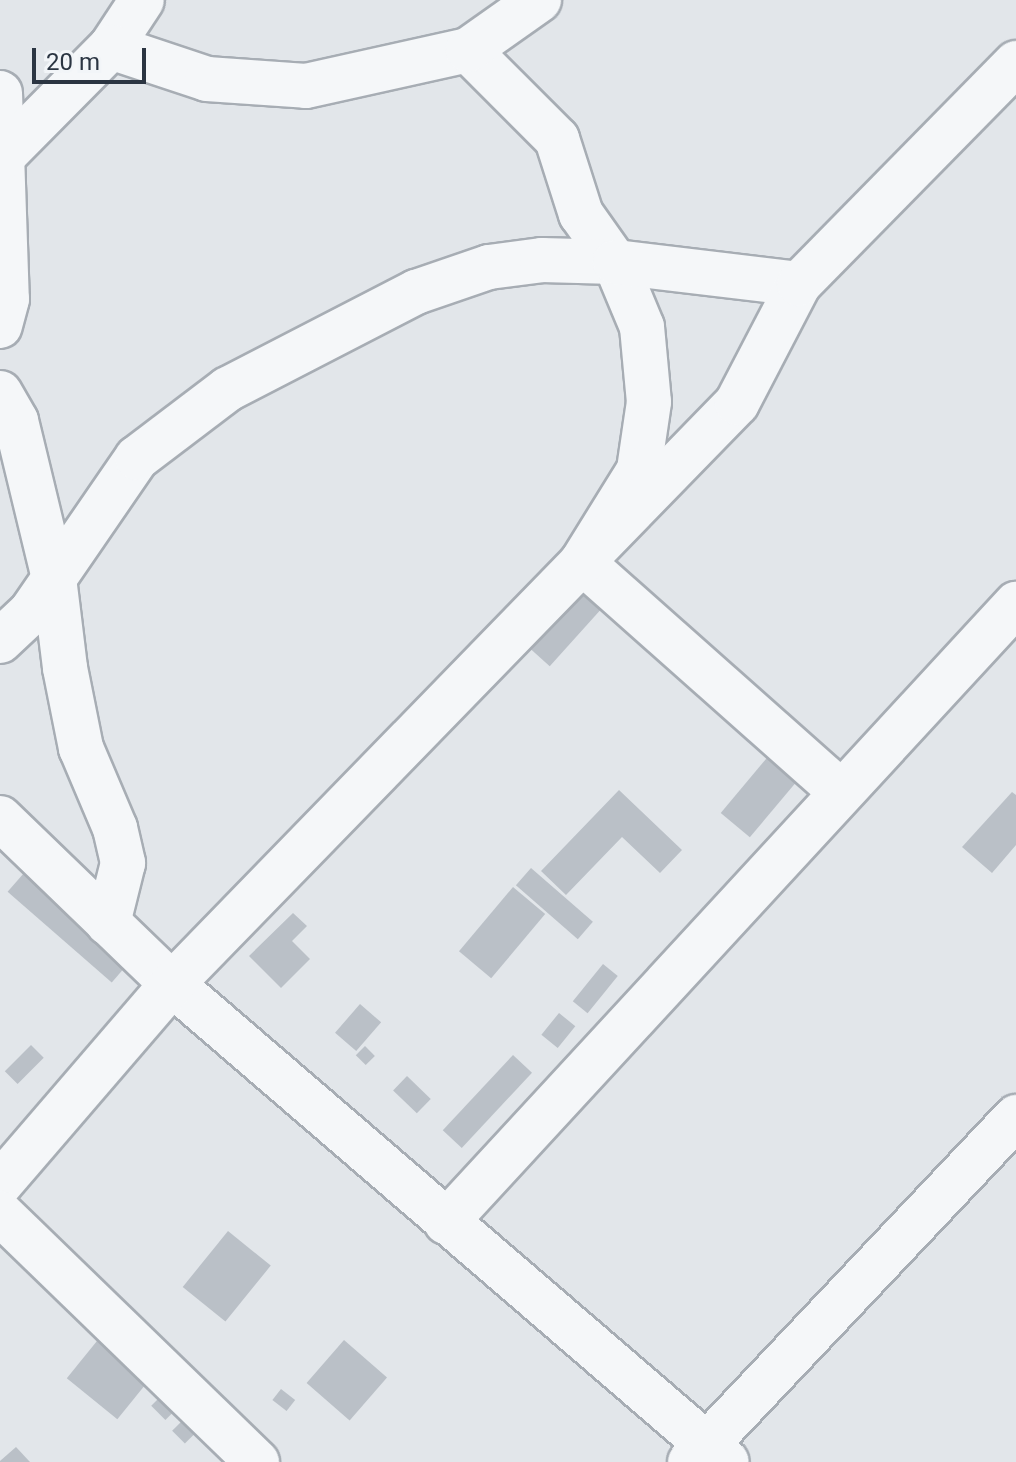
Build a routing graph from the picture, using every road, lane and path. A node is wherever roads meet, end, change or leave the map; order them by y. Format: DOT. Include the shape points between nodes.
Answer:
graph roads {
  1 [pos="142,0"];
  2 [pos="539,0"];
  3 [pos="111,47"];
  4 [pos="468,50"];
  5 [pos="1016,63"];
  6 [pos="0,93"];
  7 [pos="2,157"];
  8 [pos="615,262"];
  9 [pos="799,284"];
  10 [pos="0,326"];
  11 [pos="0,393"];
  12 [pos="582,562"];
  13 [pos="54,578"];
  14 [pos="1016,604"];
  15 [pos="0,641"];
  16 [pos="840,791"];
  17 [pos="0,818"];
  18 [pos="108,923"];
  19 [pos="172,984"];
  20 [pos="1016,1117"];
  21 [pos="0,1184"];
  22 [pos="0,1213"];
  23 [pos="446,1222"];
  24 [pos="708,1456"];
  25 [pos="247,1459"];
  1 -- 3 [label="street"];
  2 -- 4 [label="street"];
  3 -- 4 [label="street" via="207,79 306,86"];
  3 -- 7 [label="street"];
  4 -- 8 [label="street" via="557,139 581,214"];
  5 -- 9 [label="street"];
  6 -- 7 [label="street"];
  7 -- 10 [label="street" via="7,299"];
  8 -- 9 [label="street"];
  8 -- 12 [label="street" via="642,327 649,402 639,470"];
  8 -- 13 [label="street" via="542,260 489,267 416,292 228,389 137,458"];
  9 -- 12 [label="street" via="737,403"];
  11 -- 13 [label="street" via="16,421"];
  12 -- 16 [label="street"];
  12 -- 19 [label="street"];
  13 -- 15 [label="street" via="31,612"];
  13 -- 18 [label="street" via="81,748 115,828 123,863"];
  14 -- 16 [label="street"];
  16 -- 23 [label="street"];
  17 -- 18 [label="street"];
  18 -- 19 [label="street"];
  19 -- 21 [label="street"];
  19 -- 23 [label="street"];
  20 -- 24 [label="street"];
  22 -- 25 [label="street"];
  23 -- 24 [label="street"];
}
